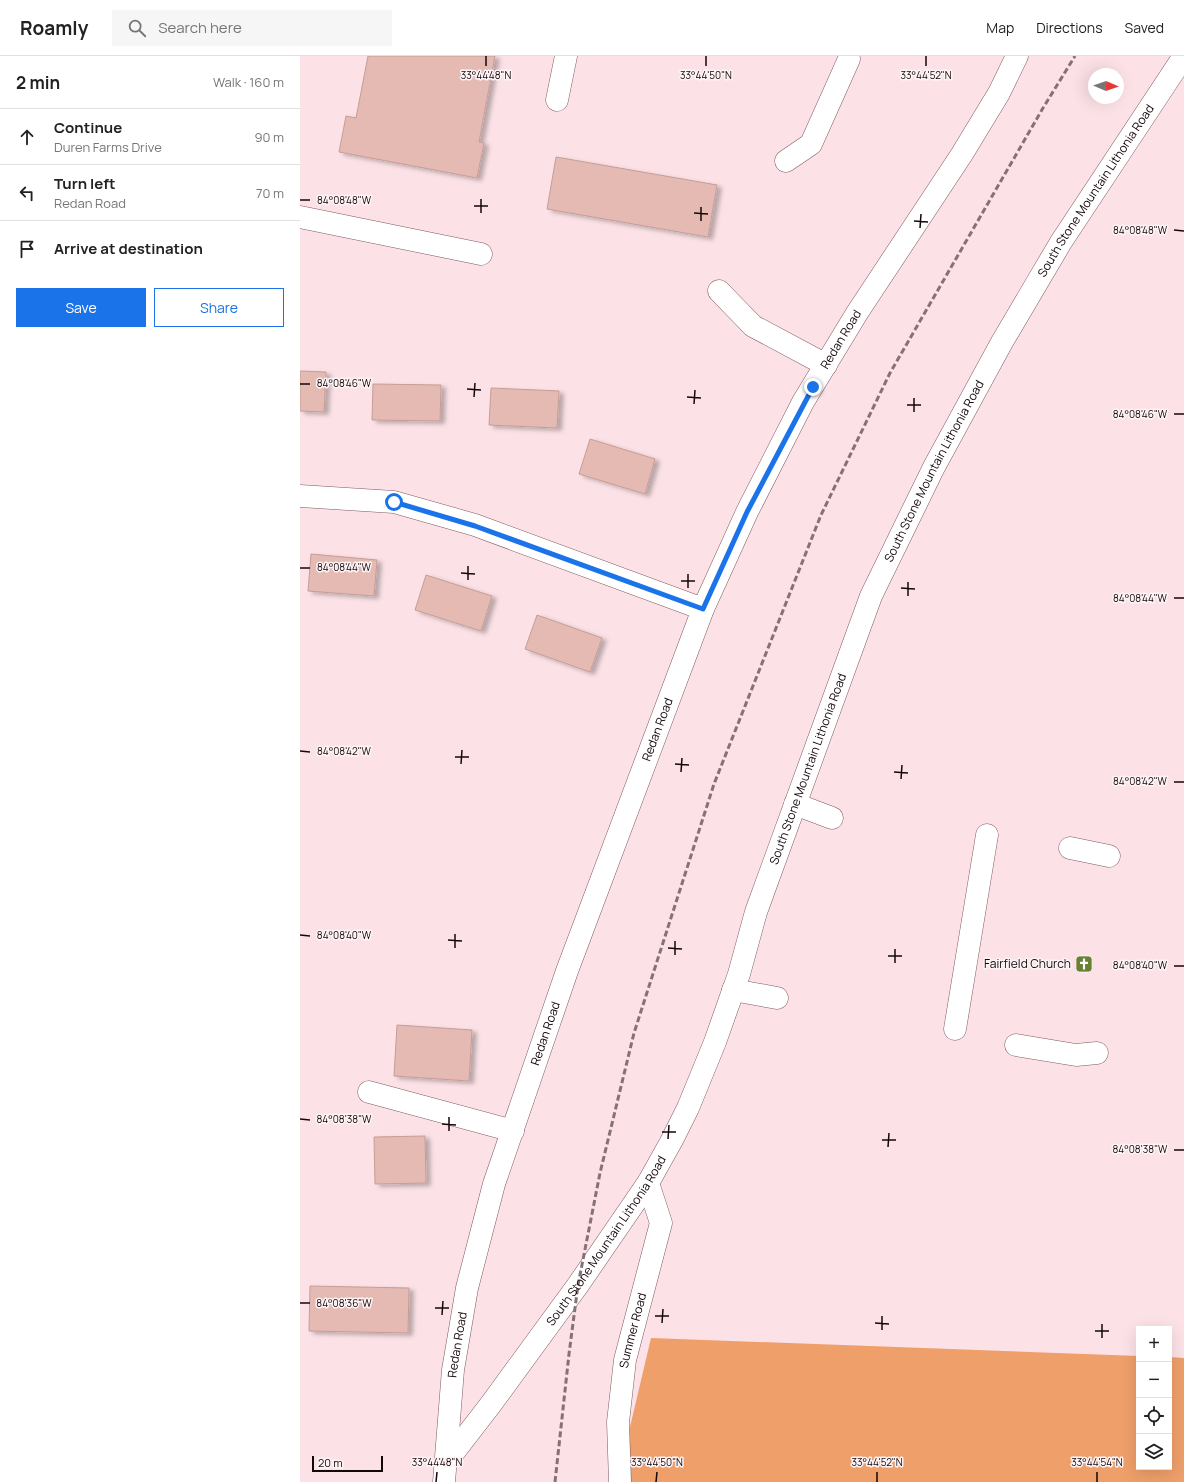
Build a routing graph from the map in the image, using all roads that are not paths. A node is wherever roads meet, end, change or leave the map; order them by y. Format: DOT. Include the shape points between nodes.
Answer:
graph roads {
  1 [pos="566,56"];
  2 [pos="1017,56"];
  3 [pos="1184,56"];
  4 [pos="849,58"];
  5 [pos="557,100"];
  6 [pos="786,161"];
  7 [pos="300,217"];
  8 [pos="481,254"];
  9 [pos="719,291"];
  10 [pos="826,365"];
  11 [pos="300,496"];
  12 [pos="703,609"];
  13 [pos="795,804"];
  14 [pos="832,818"];
  15 [pos="987,835"];
  16 [pos="1070,848"];
  17 [pos="1109,856"];
  18 [pos="733,990"];
  19 [pos="777,998"];
  20 [pos="955,1028"];
  21 [pos="1016,1045"];
  22 [pos="1097,1053"];
  23 [pos="369,1092"];
  24 [pos="512,1131"];
  25 [pos="648,1183"];
  26 [pos="446,1472"];
  27 [pos="620,1482"];
  1 -- 5 [label="main road"];
  2 -- 10 [label="main road, Redan Road" via="999,93 962,154 857,313"];
  3 -- 13 [label="main road, South Stone Mountain Lithonia Road" via="1062,242 1002,342 934,467 871,596"];
  4 -- 6 [label="main road" via="811,144"];
  7 -- 8 [label="main road"];
  9 -- 10 [label="main road" via="753,326"];
  10 -- 12 [label="main road, Redan Road" via="747,512"];
  11 -- 12 [label="main road" via="394,502 475,526"];
  12 -- 24 [label="main road, Redan Road" via="567,971"];
  13 -- 14 [label="main road"];
  13 -- 18 [label="main road, South Stone Mountain Lithonia Road" via="756,912"];
  15 -- 20 [label="main road"];
  16 -- 17 [label="main road"];
  18 -- 19 [label="main road"];
  18 -- 25 [label="main road, South Stone Mountain Lithonia Road" via="688,1108"];
  21 -- 22 [label="main road" via="1076,1055"];
  23 -- 24 [label="main road"];
  24 -- 26 [label="main road, Redan Road" via="494,1184 467,1288 453,1370"];
  25 -- 26 [label="main road, South Stone Mountain Lithonia Road" via="578,1285 491,1404"];
  25 -- 27 [label="main road, Summer Road" via="662,1224 625,1360 618,1422"];
}
